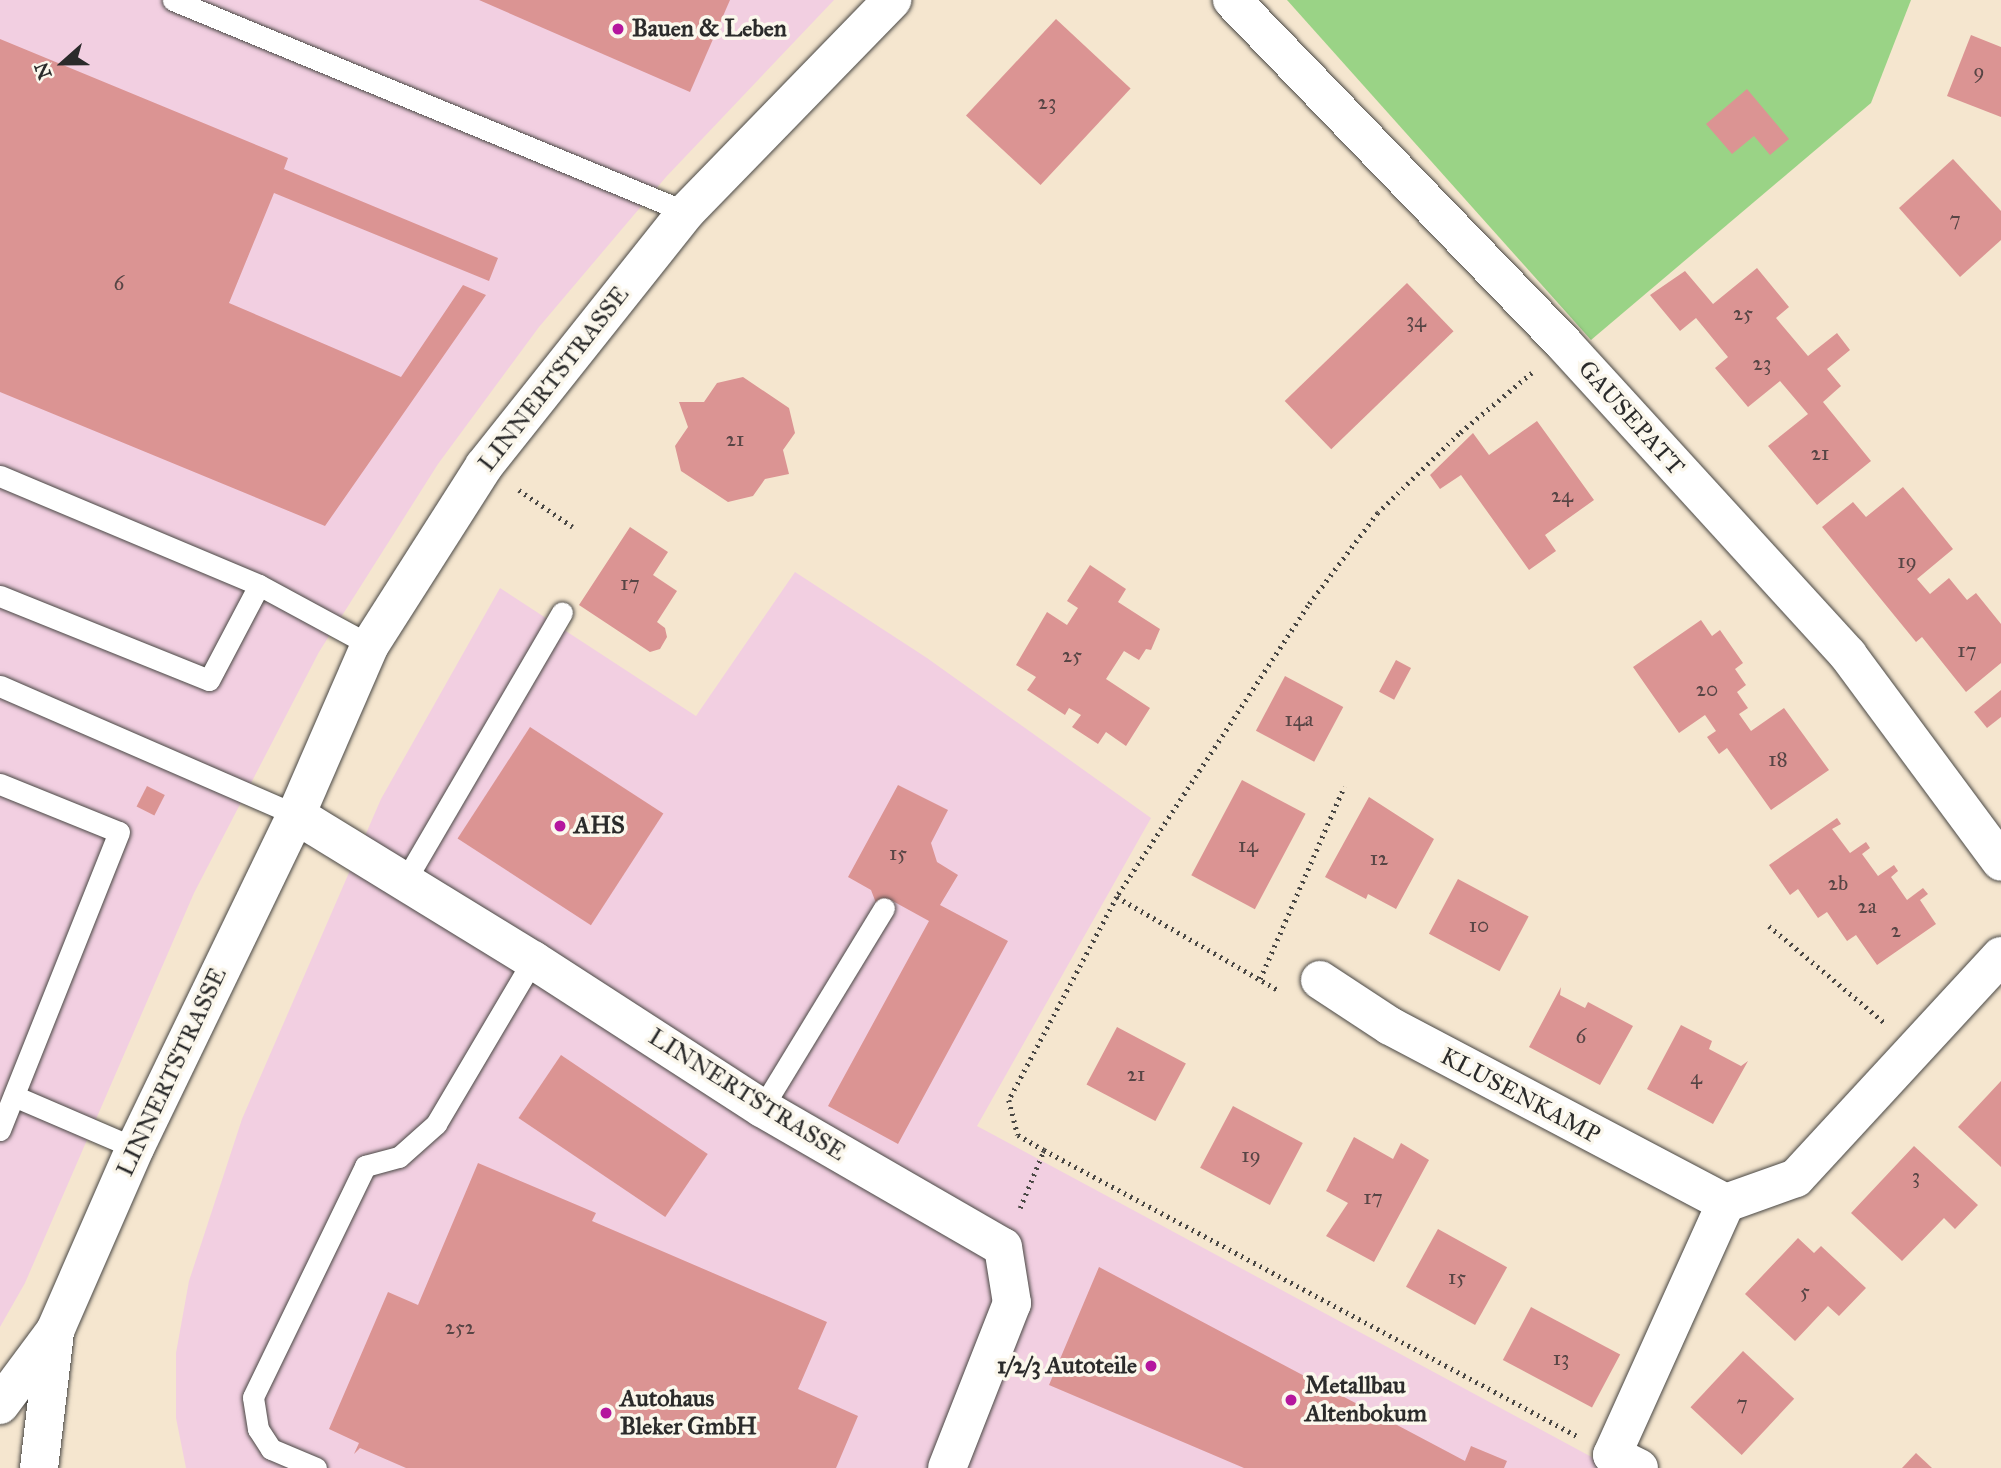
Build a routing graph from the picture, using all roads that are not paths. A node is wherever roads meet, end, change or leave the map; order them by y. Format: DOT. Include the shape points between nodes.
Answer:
graph roads {
  1 [pos="173,0"];
  2 [pos="892,0"];
  3 [pos="1231,0"];
  4 [pos="686,212"];
  5 [pos="0,476"];
  6 [pos="259,585"];
  7 [pos="0,596"];
  8 [pos="562,612"];
  9 [pos="370,645"];
  10 [pos="0,687"];
  11 [pos="0,784"];
  12 [pos="296,815"];
  13 [pos="2001,862"];
  14 [pos="405,881"];
  15 [pos="884,908"];
  16 [pos="2001,956"];
  17 [pos="533,960"];
  18 [pos="1320,980"];
  19 [pos="14,1096"];
  20 [pos="762,1108"];
  21 [pos="0,1130"];
  22 [pos="135,1148"];
  23 [pos="1727,1203"];
  24 [pos="55,1331"];
  25 [pos="0,1405"];
  26 [pos="1625,1461"];
  27 [pos="39,1468"];
  28 [pos="316,1468"];
  29 [pos="947,1468"];
  1 -- 4 [label="lane"];
  2 -- 4 [label="street, LINNERTSTRASSE"];
  3 -- 13 [label="street, GAUSEPATT" via="1565,345 1848,655"];
  4 -- 9 [label="street, LINNERTSTRASSE" via="484,466"];
  5 -- 6 [label="lane"];
  6 -- 7 [label="lane" via="208,680"];
  6 -- 9 [label="lane"];
  8 -- 14 [label="lane"];
  9 -- 12 [label="street, LINNERTSTRASSE"];
  10 -- 12 [label="lane"];
  11 -- 19 [label="lane" via="119,832"];
  12 -- 14 [label="street, LINNERTSTRASSE"];
  12 -- 22 [label="street, LINNERTSTRASSE"];
  14 -- 17 [label="street, LINNERTSTRASSE"];
  15 -- 20 [label="lane"];
  16 -- 23 [label="street" via="1796,1178"];
  17 -- 20 [label="street, LINNERTSTRASSE"];
  17 -- 28 [label="lane" via="436,1124 399,1157 365,1166 253,1397 258,1429 271,1449"];
  18 -- 23 [label="street, KLUSENKAMP" via="1402,1032"];
  19 -- 21 [label="lane"];
  19 -- 22 [label="lane"];
  20 -- 29 [label="street, LINNERTSTRASSE" via="1003,1247 1012,1303"];
  22 -- 24 [label="street, LINNERTSTRASSE"];
  23 -- 26 [label="street"];
  24 -- 25 [label="street, LINNERTSTRASSE"];
  24 -- 27 [label="street, LINNERTSTRASSE"];
}
